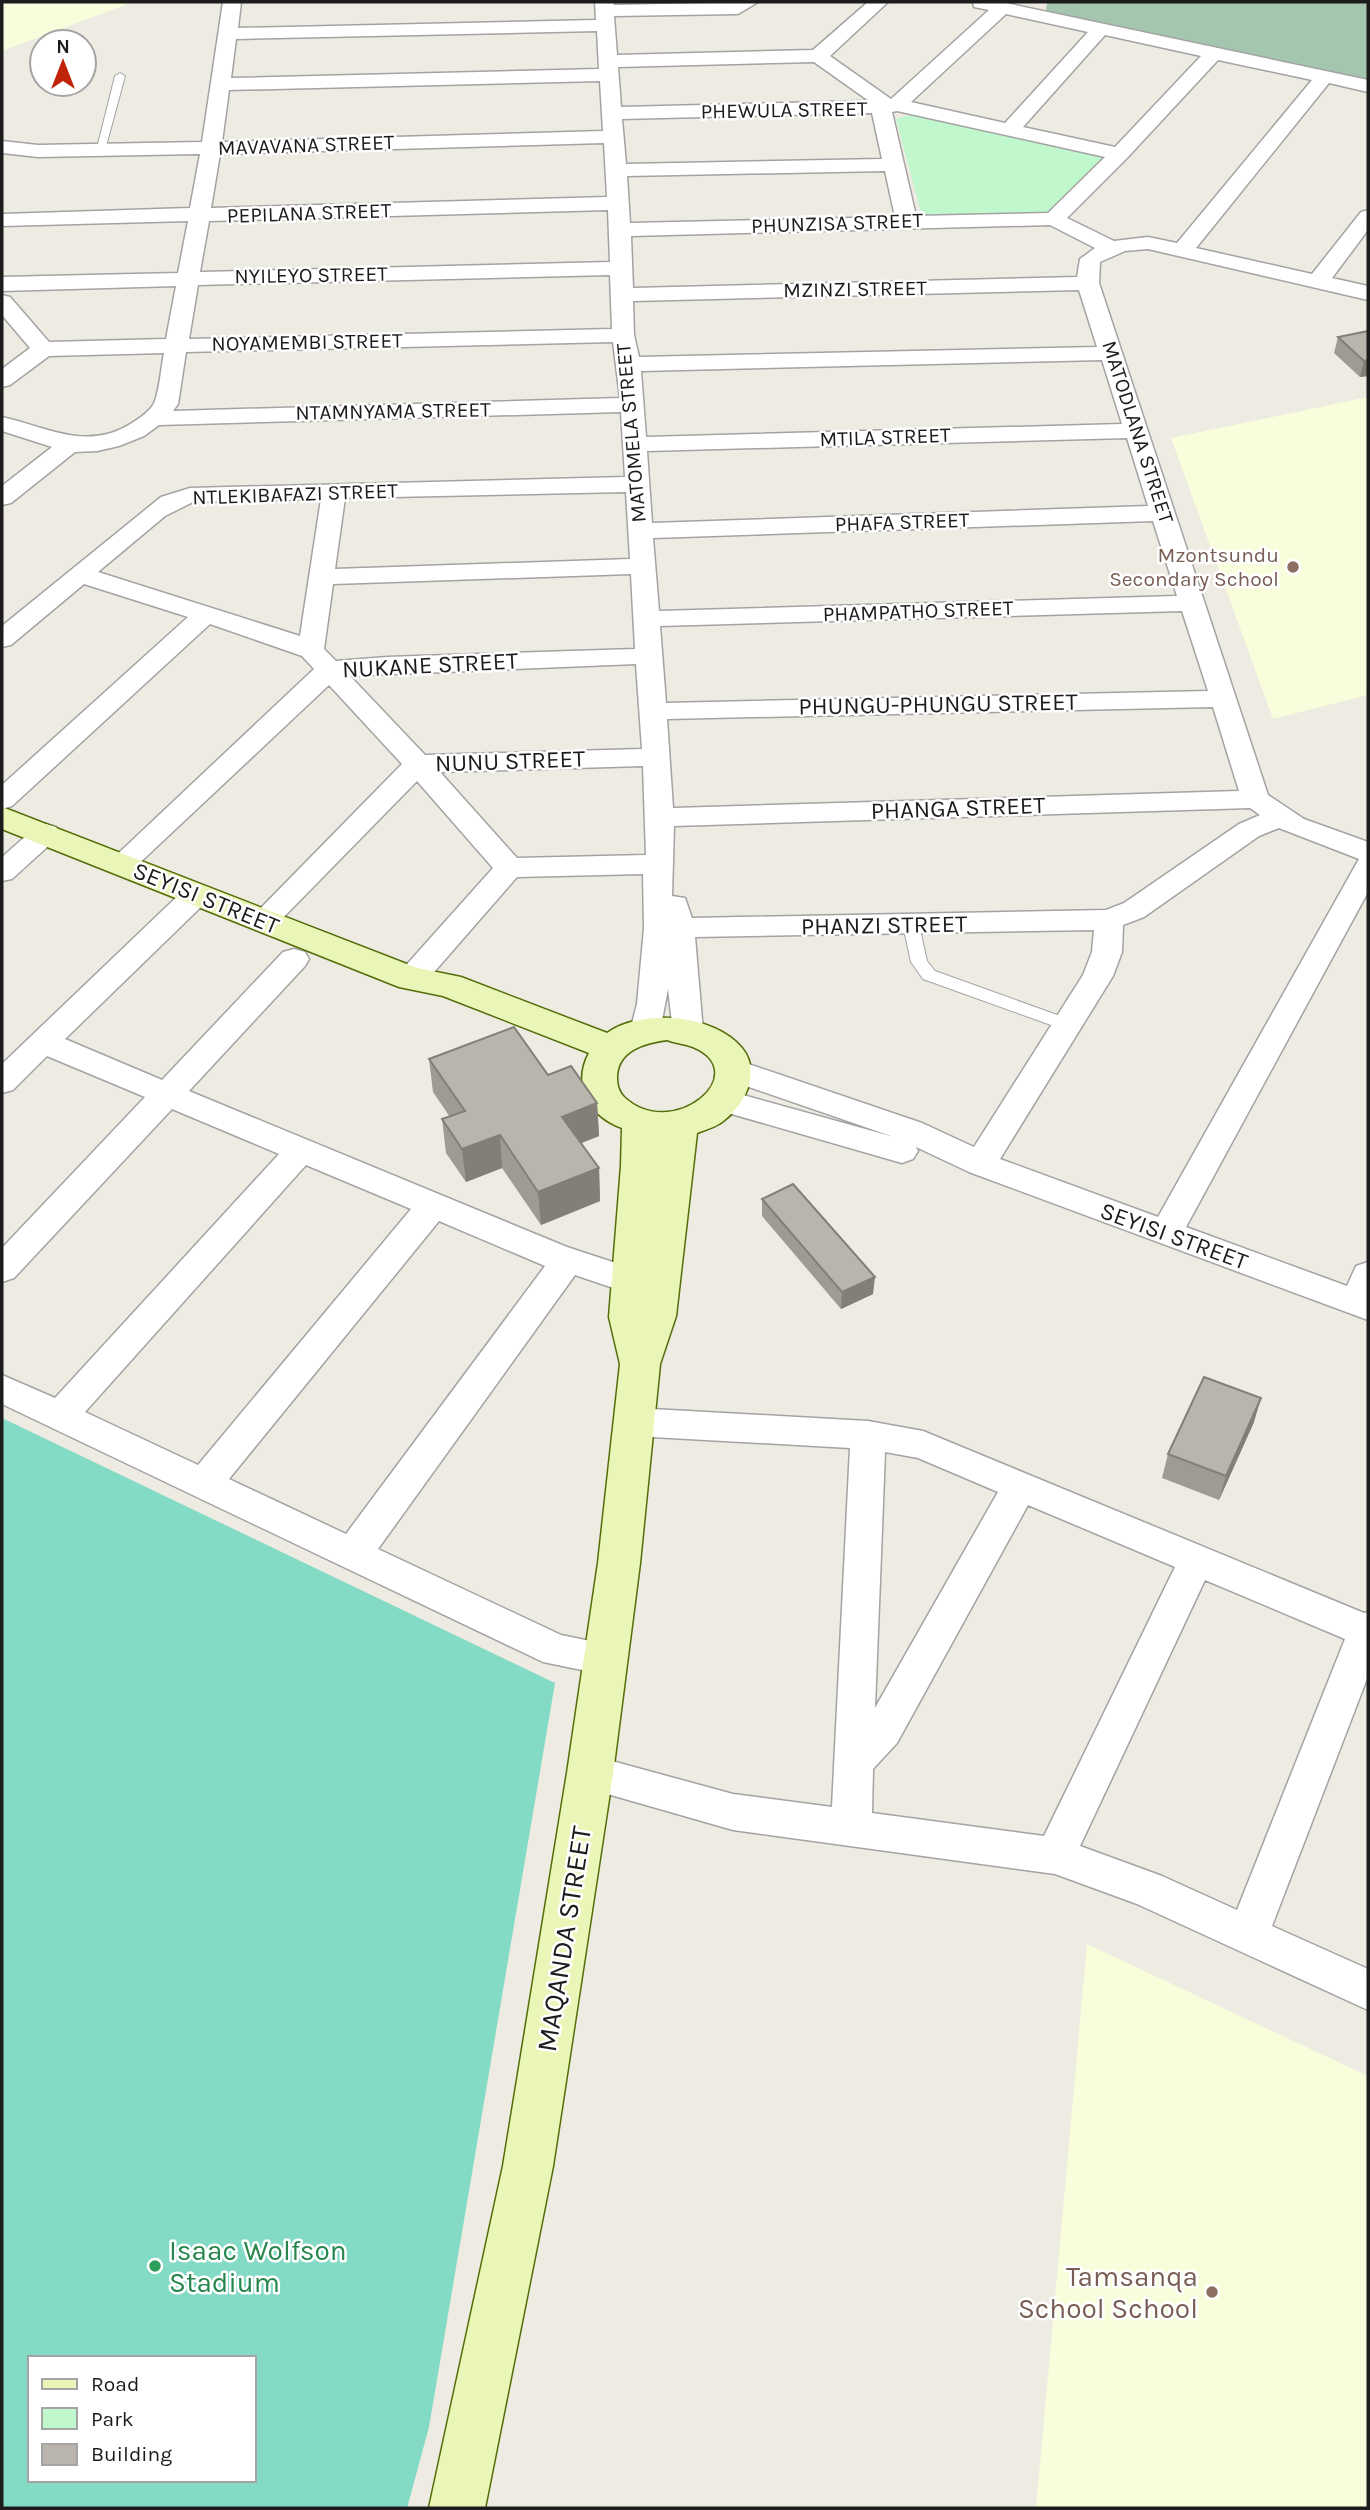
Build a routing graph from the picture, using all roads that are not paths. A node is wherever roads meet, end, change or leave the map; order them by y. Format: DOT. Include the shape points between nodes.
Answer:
graph roads {
  1 [pos="232,2"];
  2 [pos="749,2"];
  3 [pos="879,2"];
  4 [pos="975,2"];
  5 [pos="1002,8"];
  6 [pos="604,12"];
  7 [pos="1101,28"];
  8 [pos="228,34"];
  9 [pos="1214,53"];
  10 [pos="818,57"];
  11 [pos="608,68"];
  12 [pos="120,76"];
  13 [pos="1324,76"];
  14 [pos="220,84"];
  15 [pos="1368,86"];
  16 [pos="888,107"];
  17 [pos="612,113"];
  18 [pos="1010,129"];
  19 [pos="611,137"];
  20 [pos="2,148"];
  21 [pos="211,148"];
  22 [pos="100,150"];
  23 [pos="1120,154"];
  24 [pos="892,165"];
  25 [pos="616,170"];
  26 [pos="617,203"];
  27 [pos="199,216"];
  28 [pos="1368,216"];
  29 [pos="1054,219"];
  30 [pos="2,220"];
  31 [pos="907,221"];
  32 [pos="620,230"];
  33 [pos="1111,248"];
  34 [pos="1184,249"];
  35 [pos="621,268"];
  36 [pos="188,277"];
  37 [pos="1319,280"];
  38 [pos="1088,283"];
  39 [pos="2,284"];
  40 [pos="1368,293"];
  41 [pos="622,295"];
  42 [pos="2,302"];
  43 [pos="623,335"];
  44 [pos="176,345"];
  45 [pos="43,349"];
  46 [pos="1112,353"];
  47 [pos="629,364"];
  48 [pos="2,380"];
  49 [pos="630,405"];
  50 [pos="157,418"];
  51 [pos="2,424"];
  52 [pos="1135,431"];
  53 [pos="70,444"];
  54 [pos="634,444"];
  55 [pos="636,484"];
  56 [pos="334,492"];
  57 [pos="2,498"];
  58 [pos="1164,513"];
  59 [pos="639,531"];
  60 [pos="642,566"];
  61 [pos="80,574"];
  62 [pos="323,577"];
  63 [pos="1192,603"];
  64 [pos="207,614"];
  65 [pos="645,619"];
  66 [pos="2,639"];
  67 [pos="311,650"];
  68 [pos="649,656"];
  69 [pos="329,670"];
  70 [pos="1224,699"];
  71 [pos="652,711"];
  72 [pos="655,757"];
  73 [pos="418,764"];
  74 [pos="1256,799"];
  75 [pos="2,800"];
  76 [pos="2,817"];
  77 [pos="660,817"];
  78 [pos="1279,817"];
  79 [pos="46,833"];
  80 [pos="1368,852"];
  81 [pos="121,864"];
  82 [pos="660,864"];
  83 [pos="1368,866"];
  84 [pos="521,867"];
  85 [pos="2,873"];
  86 [pos="195,896"];
  87 [pos="1109,920"];
  88 [pos="263,921"];
  89 [pos="911,925"];
  90 [pos="669,928"];
  91 [pos="294,959"];
  92 [pos="411,979"];
  93 [pos="1068,1025"];
  94 [pos="645,1031"];
  95 [pos="688,1031"];
  96 [pos="42,1042"];
  97 [pos="604,1063"];
  98 [pos="2,1082"];
  99 [pos="730,1086"];
  100 [pos="167,1094"];
  101 [pos="639,1122"];
  102 [pos="680,1125"];
  103 [pos="301,1150"];
  104 [pos="980,1164"];
  105 [pos="433,1205"];
  106 [pos="1166,1233"];
  107 [pos="568,1260"];
  108 [pos="2,1269"];
  109 [pos="631,1281"];
  110 [pos="1364,1295"];
  111 [pos="639,1364"];
  112 [pos="2,1389"];
  113 [pos="60,1416"];
  114 [pos="634,1422"];
  115 [pos="868,1435"];
  116 [pos="204,1484"];
  117 [pos="1020,1486"];
  118 [pos="353,1554"];
  119 [pos="1197,1559"];
  120 [pos="1368,1631"];
  121 [pos="606,1658"];
  122 [pos="854,1763"];
  123 [pos="590,1773"];
  124 [pos="851,1828"];
  125 [pos="1055,1856"];
  126 [pos="1248,1935"];
  127 [pos="1368,1990"];
  128 [pos="457,2508"];
  1 -- 8 [label="street"];
  2 -- 6 [label="street" via="738,8"];
  3 -- 10 [label="street"];
  4 -- 5 [label="street"];
  5 -- 7 [label="street"];
  5 -- 16 [label="street, PHEWULA STREET"];
  6 -- 8 [label="street"];
  6 -- 11 [label="street, MATOMELA STREET"];
  7 -- 9 [label="street"];
  7 -- 18 [label="street"];
  8 -- 14 [label="street"];
  9 -- 13 [label="street"];
  9 -- 23 [label="street"];
  10 -- 11 [label="street"];
  10 -- 16 [label="street"];
  11 -- 14 [label="street"];
  11 -- 17 [label="street, MATOMELA STREET"];
  12 -- 22 [label="lane"];
  13 -- 15 [label="street"];
  13 -- 34 [label="street"];
  14 -- 21 [label="street"];
  16 -- 17 [label="street, PHEWULA STREET"];
  16 -- 18 [label="street"];
  16 -- 24 [label="street"];
  17 -- 19 [label="street, MATOMELA STREET"];
  18 -- 23 [label="street"];
  19 -- 21 [label="street, MAVAVANA STREET"];
  19 -- 25 [label="street, MATOMELA STREET"];
  20 -- 22 [label="street, MAVAVANA STREET"];
  21 -- 22 [label="street, MAVAVANA STREET"];
  21 -- 27 [label="street"];
  23 -- 29 [label="street"];
  24 -- 25 [label="street"];
  24 -- 31 [label="street"];
  25 -- 26 [label="street, MATOMELA STREET"];
  26 -- 27 [label="street, PEPILANA STREET"];
  26 -- 32 [label="street, MATOMELA STREET"];
  27 -- 30 [label="street, PEPILANA STREET"];
  27 -- 36 [label="street"];
  28 -- 37 [label="street"];
  29 -- 31 [label="street, PHUNZISA STREET"];
  29 -- 33 [label="street"];
  31 -- 32 [label="street, PHUNZISA STREET"];
  32 -- 35 [label="street, MATOMELA STREET"];
  33 -- 34 [label="street" via="1139,242"];
  33 -- 38 [label="street" via="1091,259"];
  34 -- 37 [label="street"];
  35 -- 36 [label="street, NYILEYO STREET"];
  35 -- 41 [label="street, MATOMELA STREET"];
  36 -- 39 [label="street, NYILEYO STREET"];
  36 -- 44 [label="street"];
  37 -- 40 [label="street"];
  38 -- 41 [label="street, MZINZI STREET"];
  38 -- 46 [label="street, MATODLANA STREET"];
  41 -- 43 [label="street, MATOMELA STREET"];
  42 -- 45 [label="street"];
  43 -- 44 [label="street, NOYAMEMBI STREET"];
  43 -- 47 [label="street, MATOMELA STREET"];
  44 -- 45 [label="street, NOYAMEMBI STREET"];
  44 -- 50 [label="street" via="166,404"];
  45 -- 48 [label="street"];
  46 -- 47 [label="street"];
  46 -- 52 [label="street, MATODLANA STREET"];
  47 -- 49 [label="street, MATOMELA STREET"];
  49 -- 50 [label="street, NTAMNYAMA STREET"];
  49 -- 54 [label="street, MATOMELA STREET"];
  50 -- 53 [label="street" via="120,438"];
  51 -- 53 [label="street"];
  52 -- 54 [label="street, MTILA STREET"];
  52 -- 58 [label="street, MATODLANA STREET"];
  53 -- 57 [label="street"];
  54 -- 55 [label="street, MATOMELA STREET"];
  55 -- 56 [label="street, NTLEKIBAFAZI STREET"];
  55 -- 59 [label="street, MATOMELA STREET"];
  56 -- 61 [label="street, NTLEKIBAFAZI STREET" via="190,495 156,511"];
  56 -- 62 [label="street"];
  58 -- 59 [label="street, PHAFA STREET"];
  58 -- 63 [label="street, MATODLANA STREET"];
  59 -- 60 [label="street, MATOMELA STREET"];
  60 -- 62 [label="street"];
  60 -- 65 [label="street, MATOMELA STREET"];
  61 -- 64 [label="street"];
  61 -- 66 [label="street, NTLEKIBAFAZI STREET"];
  62 -- 67 [label="street"];
  63 -- 65 [label="street, PHAMPATHO STREET"];
  63 -- 70 [label="street, MATODLANA STREET"];
  64 -- 67 [label="street"];
  64 -- 75 [label="street"];
  65 -- 68 [label="street, MATOMELA STREET"];
  67 -- 69 [label="street"];
  68 -- 69 [label="street, NUKANE STREET"];
  68 -- 71 [label="street, MATOMELA STREET"];
  69 -- 73 [label="street"];
  69 -- 81 [label="street, NUKANE STREET"];
  70 -- 71 [label="street, PHUNGU-PHUNGU STREET"];
  70 -- 74 [label="street, MATODLANA STREET"];
  71 -- 72 [label="street, MATOMELA STREET"];
  72 -- 73 [label="street, NUNU STREET"];
  72 -- 77 [label="street, MATOMELA STREET"];
  73 -- 84 [label="street"];
  73 -- 88 [label="street, NUNU STREET"];
  74 -- 77 [label="street, PHANGA STREET"];
  74 -- 78 [label="street"];
  76 -- 79 [label="street, SEYISI STREET"];
  77 -- 82 [label="street, MATOMELA STREET"];
  78 -- 80 [label="street"];
  78 -- 87 [label="street, PHANZI STREET" via="1249,830 1134,910"];
  79 -- 81 [label="street, SEYISI STREET"];
  79 -- 85 [label="street"];
  81 -- 86 [label="street, SEYISI STREET"];
  82 -- 84 [label="street"];
  82 -- 90 [label="street, MATOMELA STREET" via="656,881"];
  83 -- 106 [label="street"];
  84 -- 92 [label="street"];
  86 -- 88 [label="street, SEYISI STREET"];
  86 -- 96 [label="street"];
  87 -- 89 [label="street, PHANZI STREET"];
  87 -- 93 [label="street" via="1105,963"];
  88 -- 92 [label="street, SEYISI STREET"];
  89 -- 90 [label="street, PHANZI STREET"];
  89 -- 93 [label="lane" via="919,962 929,975"];
  90 -- 94 [label="street, MATOMELA STREET"];
  90 -- 95 [label="street, MATOMELA STREET"];
  91 -- 100 [label="street"];
  92 -- 97 [label="street, SEYISI STREET" via="434,996"];
  93 -- 104 [label="street"];
  94 -- 95 [label="street"];
  94 -- 97 [label="street" via="626,1038"];
  95 -- 99 [label="street" via="714,1042 730,1060"];
  96 -- 98 [label="street"];
  96 -- 100 [label="street"];
  97 -- 101 [label="street" via="600,1091 608,1104"];
  99 -- 102 [label="street" via="711,1114"];
  99 -- 104 [label="street, SEYISI STREET" via="938,1161"];
  100 -- 103 [label="street"];
  100 -- 108 [label="street"];
  101 -- 102 [label="street"];
  101 -- 109 [label="street, MAQANDA STREET"];
  102 -- 111 [label="street, MAQANDA STREET" via="656,1316"];
  103 -- 105 [label="street"];
  103 -- 113 [label="street"];
  104 -- 106 [label="street, SEYISI STREET"];
  105 -- 107 [label="street"];
  105 -- 116 [label="street"];
  106 -- 110 [label="street, SEYISI STREET"];
  107 -- 109 [label="street"];
  107 -- 118 [label="street"];
  109 -- 111 [label="street, MAQANDA STREET" via="629,1317"];
  111 -- 114 [label="street, MAQANDA STREET"];
  112 -- 113 [label="street"];
  113 -- 116 [label="street"];
  114 -- 115 [label="street"];
  114 -- 121 [label="street, MAQANDA STREET"];
  115 -- 117 [label="street" via="922,1445"];
  115 -- 122 [label="street"];
  116 -- 118 [label="street"];
  117 -- 119 [label="street"];
  117 -- 122 [label="street" via="883,1731"];
  118 -- 121 [label="street" via="556,1650"];
  119 -- 120 [label="street"];
  119 -- 125 [label="street"];
  120 -- 126 [label="street"];
  121 -- 123 [label="street, MAQANDA STREET"];
  122 -- 124 [label="street"];
  123 -- 124 [label="street" via="733,1812"];
  123 -- 128 [label="street, MAQANDA STREET" via="528,2166"];
  124 -- 125 [label="street"];
  125 -- 126 [label="street" via="1148,1889"];
  126 -- 127 [label="street"];
}
